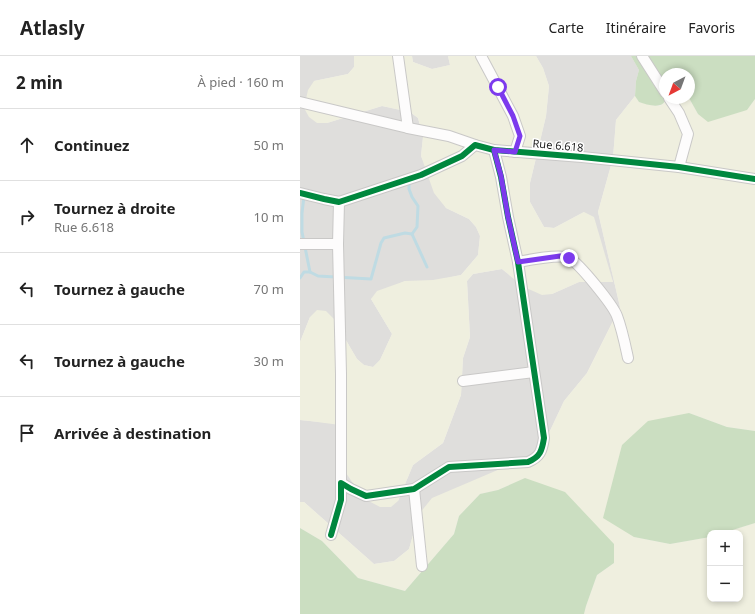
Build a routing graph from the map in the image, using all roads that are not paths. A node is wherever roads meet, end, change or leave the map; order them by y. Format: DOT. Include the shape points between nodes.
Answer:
graph roads {
  1 [pos="398,56"];
  2 [pos="481,56"];
  3 [pos="642,56"];
  4 [pos="659,83"];
  5 [pos="300,102"];
  6 [pos="673,104"];
  7 [pos="408,128"];
  8 [pos="475,144"];
  9 [pos="494,150"];
  10 [pos="515,152"];
  11 [pos="679,167"];
  12 [pos="755,179"];
  13 [pos="300,193"];
  14 [pos="339,202"];
  15 [pos="300,244"];
  16 [pos="338,244"];
  17 [pos="518,262"];
  18 [pos="628,358"];
  19 [pos="534,372"];
  20 [pos="463,381"];
  21 [pos="341,483"];
  22 [pos="414,489"];
  23 [pos="331,535"];
  24 [pos="422,566"];
  1 -- 7 [label="street"];
  2 -- 10 [label="street" via="513,116 520,136"];
  3 -- 4 [label="street"];
  5 -- 7 [label="street, Rue 6.618"];
  6 -- 11 [label="street" via="688,134"];
  7 -- 8 [label="street, Rue 6.618"];
  8 -- 9 [label="street, Rue 6.618"];
  8 -- 14 [label="street" via="462,156 421,175"];
  9 -- 10 [label="street, Rue 6.618"];
  9 -- 17 [label="street"];
  10 -- 11 [label="street, Rue 6.618"];
  11 -- 12 [label="street, Rue 6.618"];
  13 -- 14 [label="street"];
  14 -- 16 [label="street"];
  15 -- 16 [label="street"];
  16 -- 21 [label="street"];
  17 -- 18 [label="street" via="560,256 569,258 583,270 617,315"];
  17 -- 19 [label="street"];
  19 -- 20 [label="street"];
  19 -- 22 [label="street" via="544,438 542,449 536,459 528,462 449,467"];
  21 -- 22 [label="street" via="366,496"];
  21 -- 23 [label="street" via="341,500"];
  22 -- 24 [label="street"];
}
